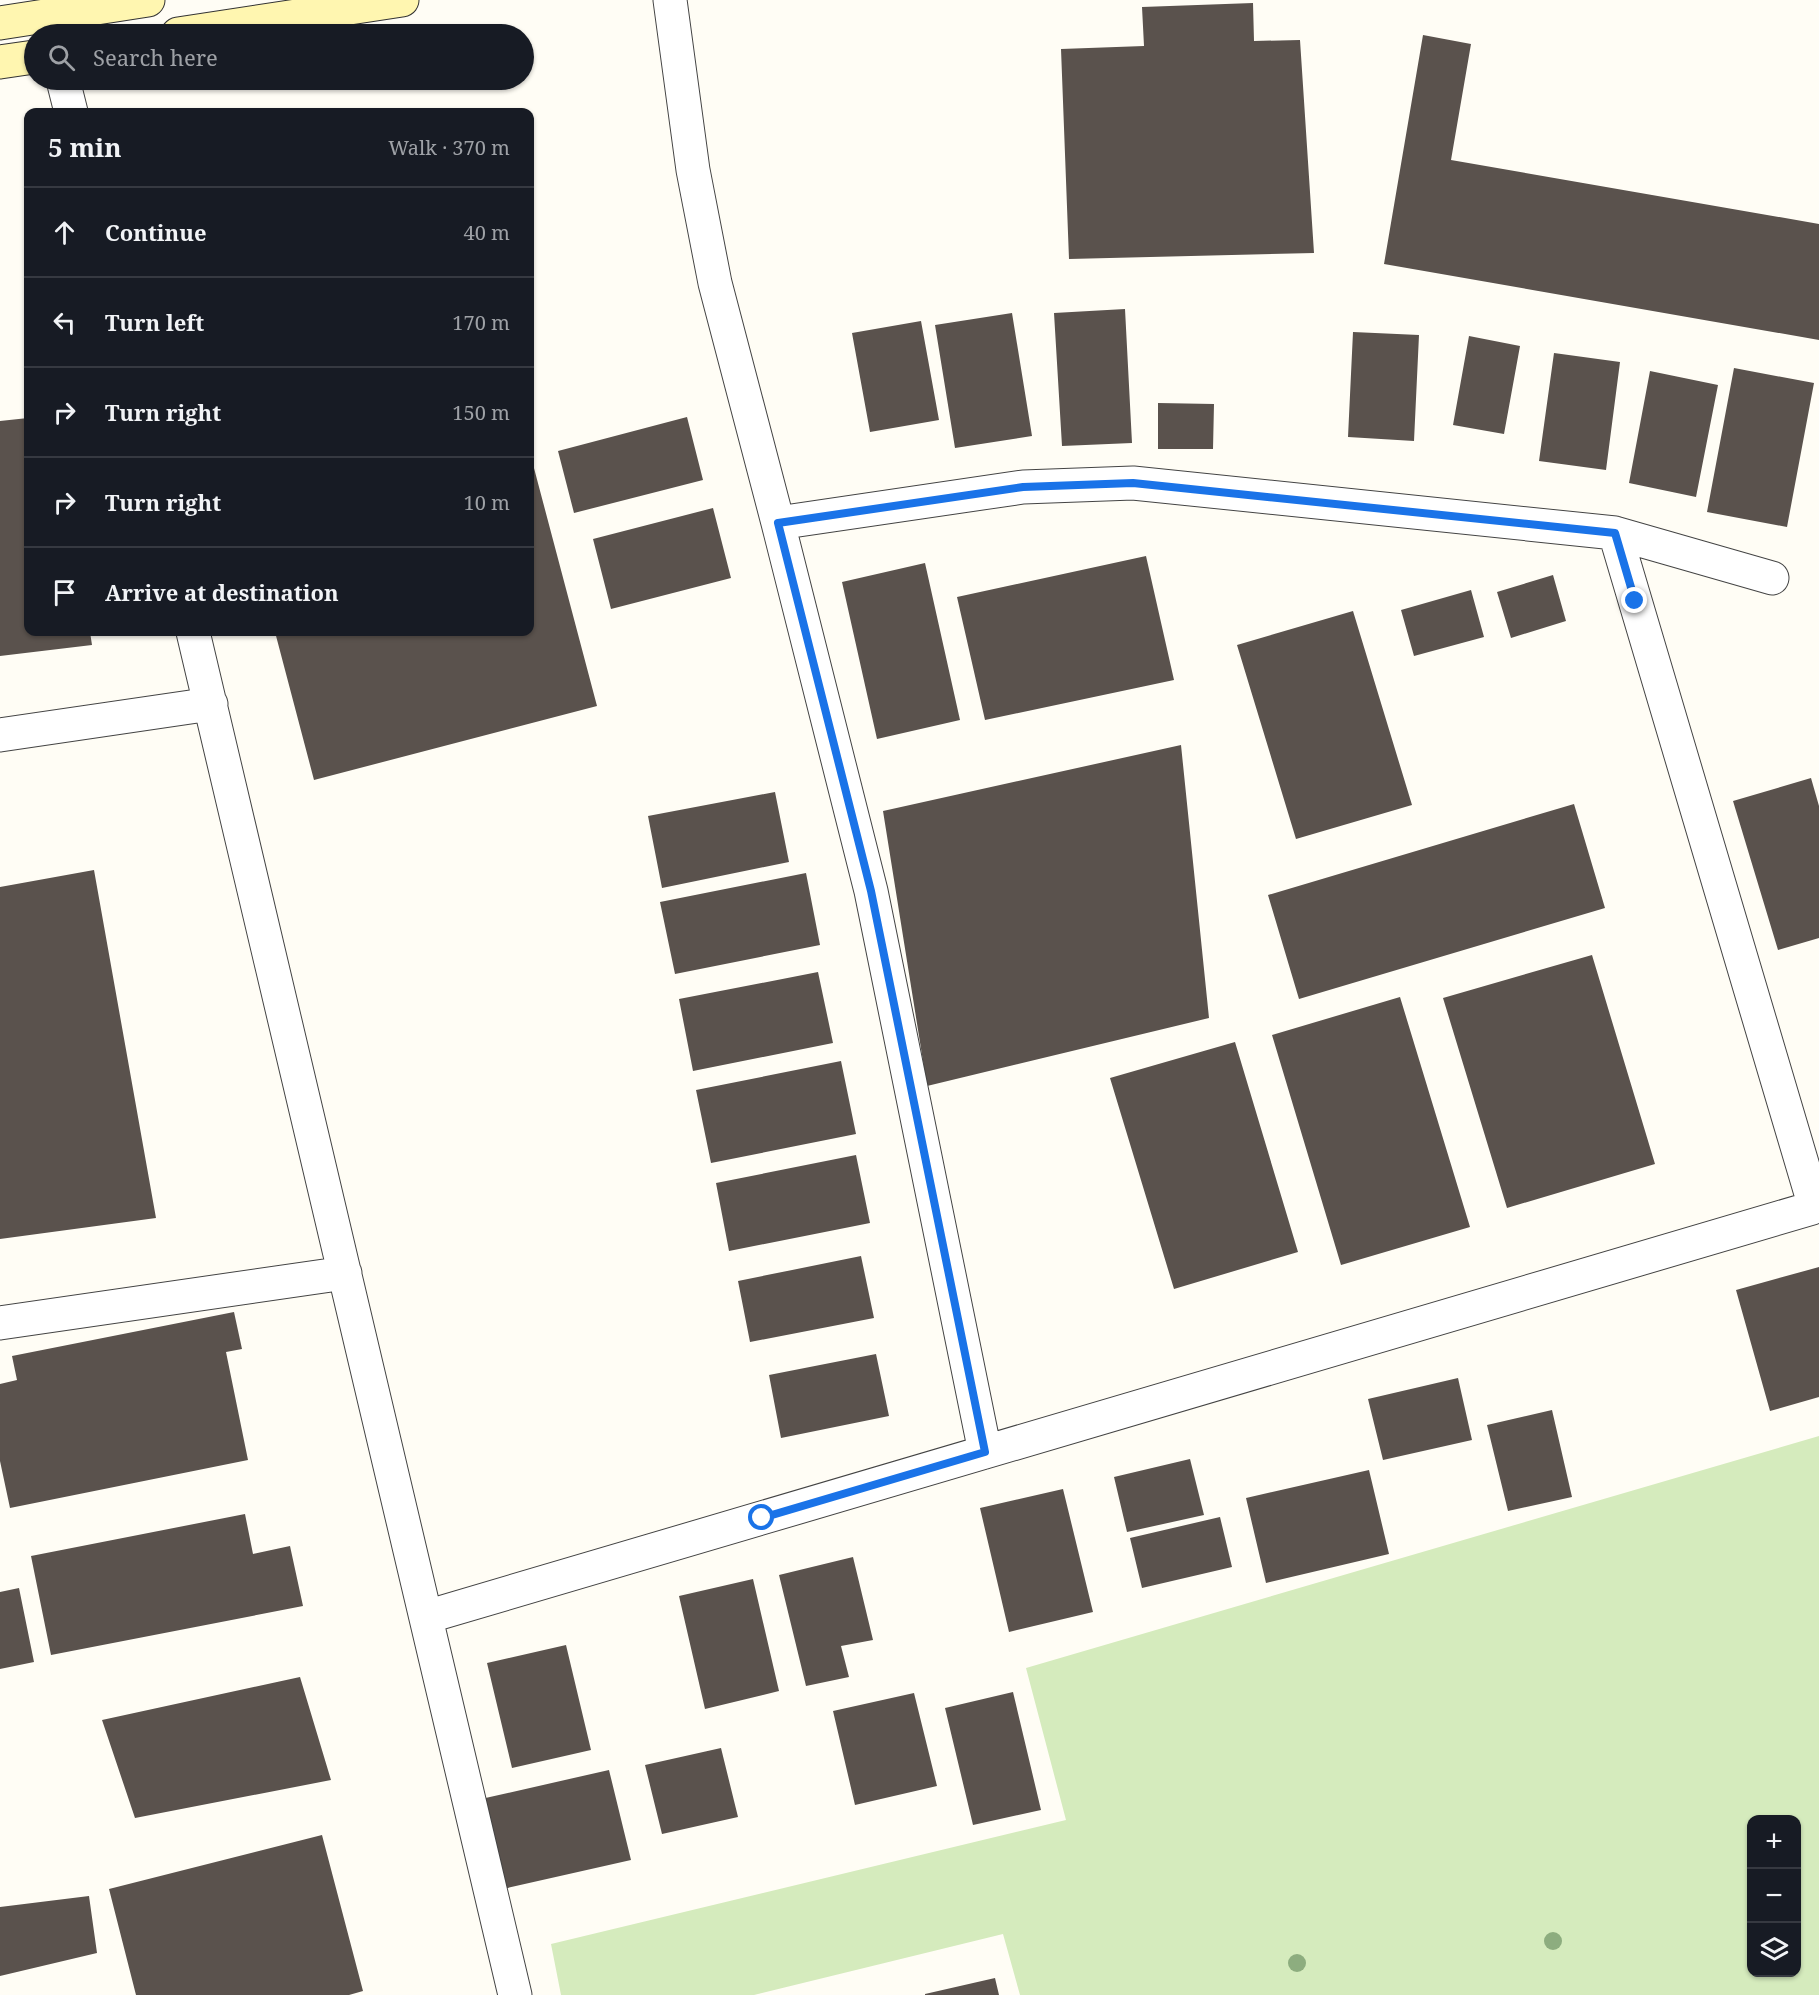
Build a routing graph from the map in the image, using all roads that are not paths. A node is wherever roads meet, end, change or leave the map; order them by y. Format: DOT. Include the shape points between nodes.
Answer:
graph roads {
  1 [pos="148,0"];
  2 [pos="402,0"];
  3 [pos="670,0"];
  4 [pos="0,23"];
  5 [pos="25,24"];
  6 [pos="54,24"];
  7 [pos="244,24"];
  8 [pos="24,58"];
  9 [pos="0,62"];
  10 [pos="66,90"];
  11 [pos="70,108"];
  12 [pos="778,523"];
  13 [pos="1615,533"];
  14 [pos="1772,578"];
  15 [pos="195,636"];
  16 [pos="211,704"];
  17 [pos="0,735"];
  18 [pos="1817,1207"];
  19 [pos="345,1273"];
  20 [pos="0,1323"];
  21 [pos="985,1452"];
  22 [pos="426,1617"];
  23 [pos="515,1995"];
  1 -- 6 [label="main road"];
  2 -- 7 [label="main road"];
  3 -- 12 [label="street" via="693,170 715,283"];
  4 -- 5 [label="main road"];
  8 -- 9 [label="main road"];
  10 -- 11 [label="street"];
  12 -- 13 [label="street" via="1023,487 1133,483"];
  12 -- 21 [label="street" via="871,891"];
  13 -- 14 [label="street"];
  13 -- 18 [label="street"];
  15 -- 16 [label="street"];
  16 -- 17 [label="street"];
  16 -- 19 [label="street"];
  18 -- 21 [label="street"];
  19 -- 20 [label="street"];
  19 -- 22 [label="street"];
  21 -- 22 [label="street"];
  22 -- 23 [label="street"];
}
